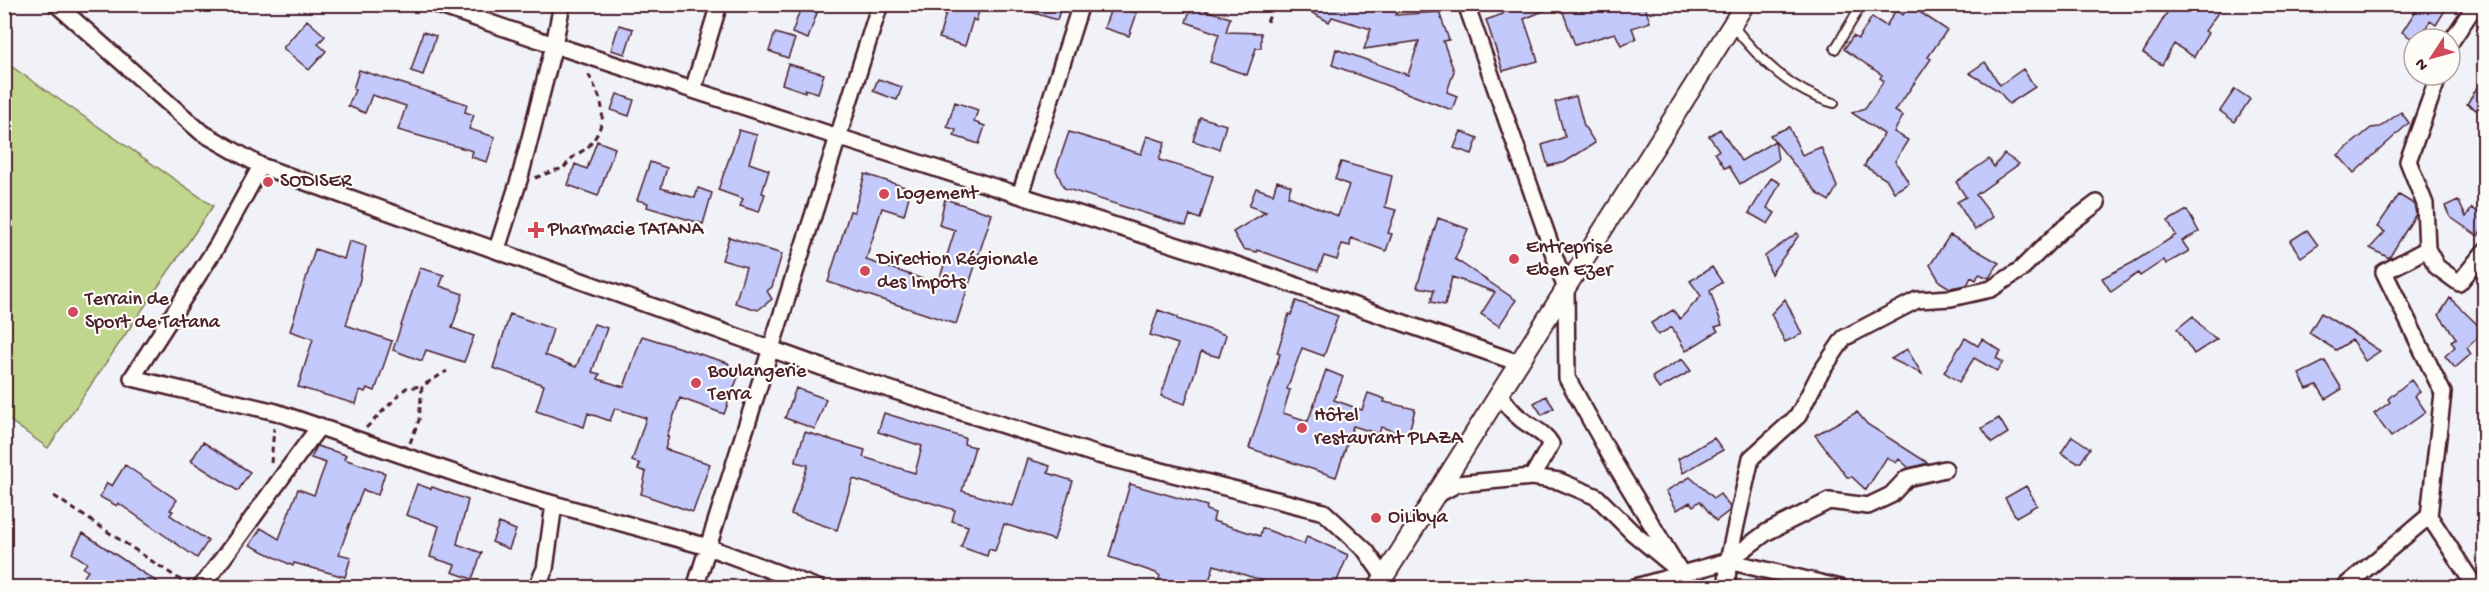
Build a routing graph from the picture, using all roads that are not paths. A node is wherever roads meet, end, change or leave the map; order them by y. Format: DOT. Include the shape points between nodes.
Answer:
graph roads {
  1 [pos="56,4"];
  2 [pos="435,4"];
  3 [pos="562,4"];
  4 [pos="719,4"];
  5 [pos="880,4"];
  6 [pos="1081,4"];
  7 [pos="1745,4"];
  8 [pos="1862,4"];
  9 [pos="2476,4"];
  10 [pos="1472,6"];
  11 [pos="1732,25"];
  12 [pos="2461,27"];
  13 [pos="554,45"];
  14 [pos="1835,49"];
  15 [pos="2435,87"];
  16 [pos="693,90"];
  17 [pos="1834,103"];
  18 [pos="838,137"];
  19 [pos="261,166"];
  20 [pos="1020,195"];
  21 [pos="2097,202"];
  22 [pos="497,249"];
  23 [pos="2427,249"];
  24 [pos="2484,252"];
  25 [pos="1566,289"];
  26 [pos="770,348"];
  27 [pos="1519,363"];
  28 [pos="1499,393"];
  29 [pos="320,426"];
  30 [pos="1945,469"];
  31 [pos="1532,477"];
  32 [pos="1435,496"];
  33 [pos="554,504"];
  34 [pos="2429,516"];
  35 [pos="708,547"];
  36 [pos="1728,561"];
  37 [pos="1681,573"];
  38 [pos="1384,584"];
  39 [pos="816,587"];
  40 [pos="200,588"];
  41 [pos="536,588"];
  42 [pos="695,588"];
  43 [pos="1632,588"];
  44 [pos="1690,588"];
  45 [pos="1727,588"];
  46 [pos="1841,588"];
  47 [pos="2343,588"];
  48 [pos="2476,588"];
  1 -- 19 [label="street" via="201,132"];
  2 -- 13 [label="street"];
  3 -- 13 [label="street"];
  4 -- 16 [label="street"];
  5 -- 18 [label="street"];
  6 -- 20 [label="street"];
  7 -- 11 [label="street"];
  8 -- 14 [label="lane"];
  9 -- 12 [label="street"];
  10 -- 25 [label="street"];
  11 -- 17 [label="lane" via="1765,63 1815,98"];
  11 -- 25 [label="street"];
  13 -- 16 [label="street"];
  13 -- 22 [label="street"];
  15 -- 23 [label="street" via="2408,161 2425,204"];
  16 -- 18 [label="street"];
  18 -- 20 [label="street"];
  18 -- 26 [label="street"];
  19 -- 22 [label="street"];
  19 -- 29 [label="street" via="218,246 132,378"];
  20 -- 27 [label="street"];
  21 -- 36 [label="street" via="2020,270 1991,289 1951,298 1917,300 1844,338 1798,416 1751,458"];
  22 -- 26 [label="street"];
  23 -- 24 [label="street" via="2437,267 2459,283"];
  23 -- 34 [label="street" via="2384,272 2443,393"];
  25 -- 27 [label="street"];
  25 -- 37 [label="street" via="1567,378"];
  26 -- 35 [label="street"];
  26 -- 38 [label="street" via="1098,455 1324,512 1366,551"];
  27 -- 28 [label="street"];
  28 -- 31 [label="street" via="1520,419 1551,444"];
  28 -- 32 [label="street"];
  29 -- 33 [label="street"];
  29 -- 40 [label="street"];
  30 -- 36 [label="street" via="1906,478 1891,495 1868,506 1829,501 1767,532"];
  31 -- 32 [label="street" via="1457,484"];
  31 -- 37 [label="street" via="1558,481 1597,497"];
  32 -- 38 [label="street"];
  33 -- 35 [label="street"];
  33 -- 41 [label="street" via="544,569"];
  34 -- 47 [label="street"];
  34 -- 48 [label="street"];
  35 -- 39 [label="street"];
  35 -- 42 [label="street"];
  36 -- 37 [label="street"];
  36 -- 45 [label="street"];
  36 -- 46 [label="street"];
  37 -- 43 [label="street"];
  37 -- 44 [label="street"];
}
